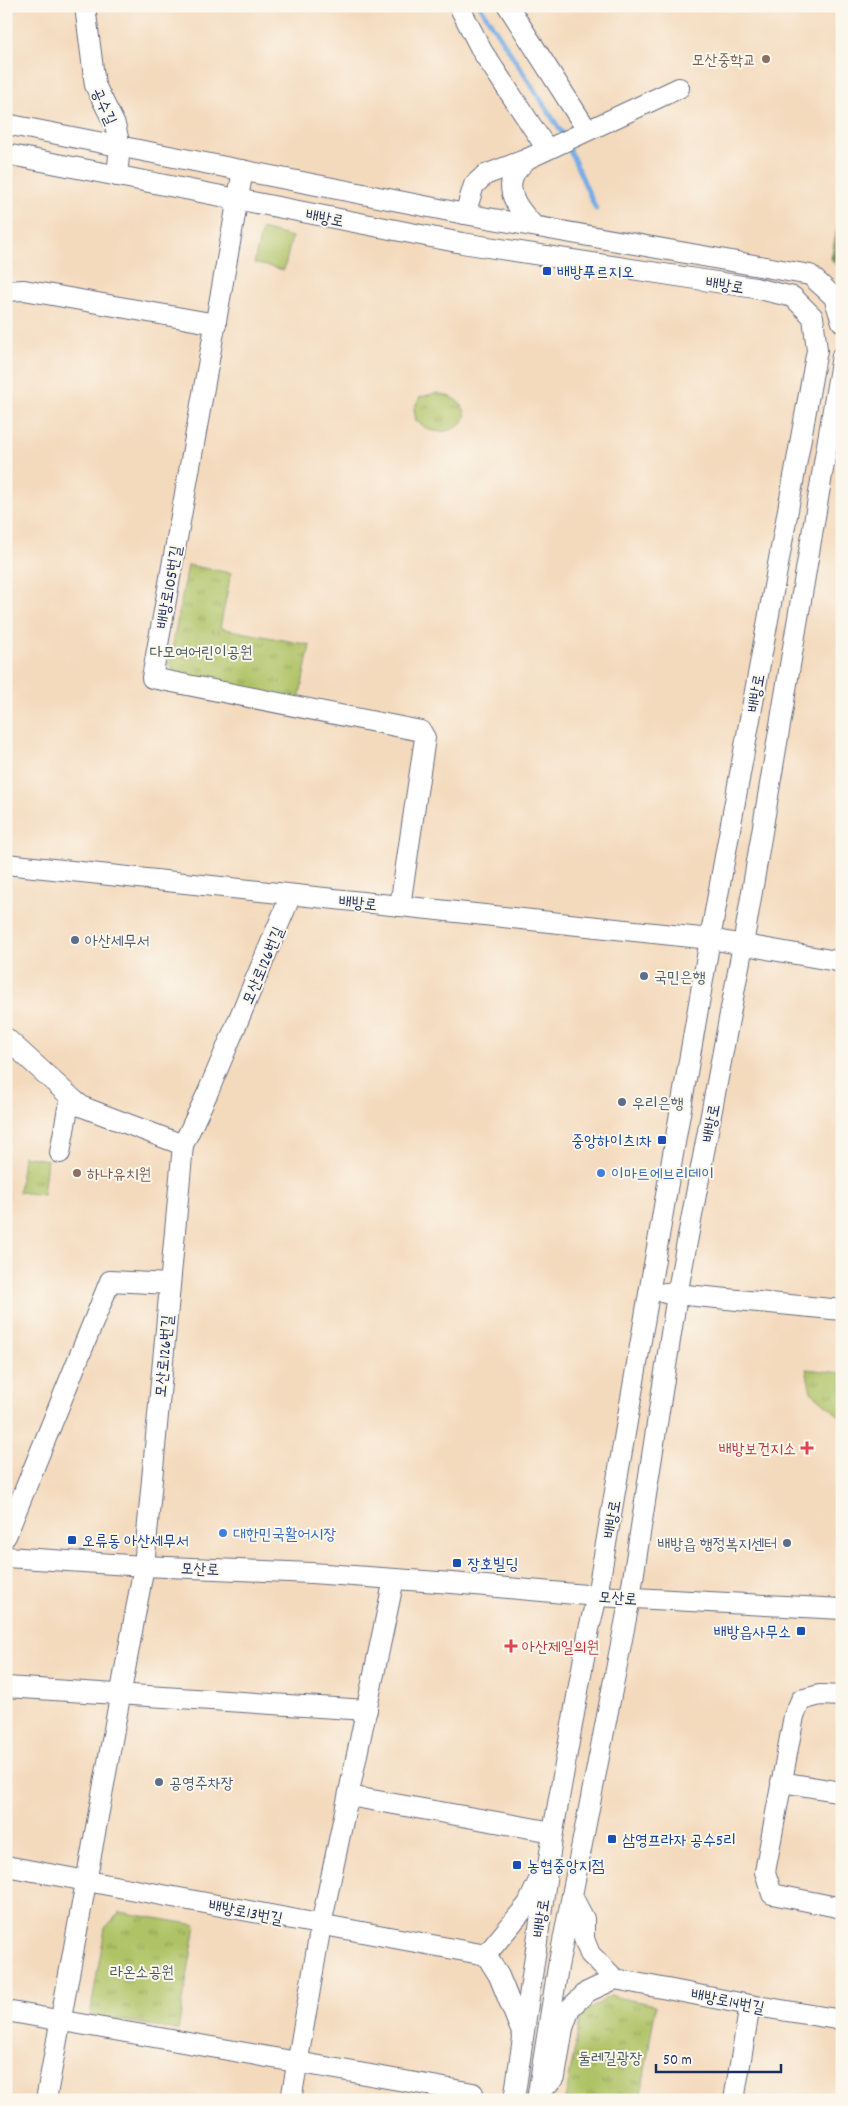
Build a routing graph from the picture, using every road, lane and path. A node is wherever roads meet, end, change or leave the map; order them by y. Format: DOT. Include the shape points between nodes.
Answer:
graph roads {
  1 [pos="85,6"];
  2 [pos="459,6"];
  3 [pos="508,6"];
  4 [pos="679,88"];
  5 [pos="6,124"];
  6 [pos="582,133"];
  7 [pos="120,146"];
  8 [pos="549,148"];
  9 [pos="6,154"];
  10 [pos="527,159"];
  11 [pos="243,170"];
  12 [pos="117,176"];
  13 [pos="239,201"];
  14 [pos="465,214"];
  15 [pos="534,226"];
  16 [pos="6,290"];
  17 [pos="842,322"];
  18 [pos="216,324"];
  19 [pos="842,356"];
  20 [pos="6,864"];
  21 [pos="291,895"];
  22 [pos="400,906"];
  23 [pos="710,939"];
  24 [pos="743,945"];
  25 [pos="842,962"];
  26 [pos="6,1038"];
  27 [pos="76,1102"];
  28 [pos="183,1145"];
  29 [pos="60,1153"];
  30 [pos="170,1284"];
  31 [pos="651,1290"];
  32 [pos="677,1296"];
  33 [pos="842,1310"];
  34 [pos="6,1536"];
  35 [pos="6,1558"];
  36 [pos="144,1566"];
  37 [pos="394,1579"];
  38 [pos="597,1596"];
  39 [pos="630,1598"];
  40 [pos="842,1609"];
  41 [pos="6,1687"];
  42 [pos="120,1694"];
  43 [pos="842,1696"];
  44 [pos="367,1710"];
  45 [pos="781,1782"];
  46 [pos="842,1792"];
  47 [pos="350,1796"];
  48 [pos="553,1832"];
  49 [pos="549,1860"];
  50 [pos="6,1866"];
  51 [pos="86,1881"];
  52 [pos="572,1896"];
  53 [pos="842,1908"];
  54 [pos="321,1925"];
  55 [pos="486,1955"];
  56 [pos="615,1979"];
  57 [pos="750,2005"];
  58 [pos="6,2011"];
  59 [pos="842,2020"];
  60 [pos="60,2021"];
  61 [pos="523,2036"];
  62 [pos="298,2062"];
  63 [pos="473,2093"];
  64 [pos="537,2097"];
  65 [pos="46,2100"];
  66 [pos="291,2100"];
  67 [pos="514,2100"];
  68 [pos="734,2100"];
  1 -- 7 [label="street, 공수길" via="95,85 115,125"];
  2 -- 8 [label="street" via="482,51"];
  3 -- 6 [label="street"];
  4 -- 6 [label="street"];
  5 -- 7 [label="street, 배방로"];
  6 -- 8 [label="street"];
  7 -- 11 [label="street, 배방로"];
  7 -- 12 [label="street, 공수길"];
  8 -- 10 [label="street"];
  9 -- 12 [label="street, 배방로"];
  10 -- 14 [label="street" via="485,175 474,185"];
  10 -- 15 [label="street" via="514,174 511,188 518,208"];
  11 -- 13 [label="street, 배방로105번길"];
  11 -- 14 [label="street, 배방로"];
  12 -- 13 [label="street, 배방로"];
  13 -- 18 [label="street, 배방로105번길"];
  13 -- 23 [label="street, 배방로" via="462,243 755,288 793,297 813,317 817,350"];
  14 -- 15 [label="street, 배방로"];
  15 -- 17 [label="street, 배방로" via="810,275 834,297"];
  16 -- 18 [label="street" via="24,290"];
  18 -- 22 [label="street, 배방로105번길" via="152,678 420,731 425,738"];
  19 -- 24 [label="street, 배방로"];
  20 -- 21 [label="street, 배방로"];
  21 -- 22 [label="street, 배방로"];
  21 -- 28 [label="street, 모산로126번길"];
  22 -- 23 [label="street, 배방로"];
  23 -- 24 [label="street, 배방로"];
  23 -- 31 [label="street, 배방로"];
  24 -- 25 [label="street, 배방로"];
  24 -- 32 [label="street, 배방로"];
  26 -- 27 [label="street"];
  27 -- 28 [label="street" via="91,1111"];
  27 -- 29 [label="street" via="68,1108"];
  28 -- 30 [label="street, 모산로126번길"];
  30 -- 34 [label="street" via="110,1281"];
  30 -- 36 [label="street, 모산로126번길"];
  31 -- 32 [label="street"];
  31 -- 38 [label="street, 배방로"];
  32 -- 33 [label="street"];
  32 -- 39 [label="street, 배방로"];
  35 -- 36 [label="street, 모산로"];
  36 -- 37 [label="street, 모산로"];
  36 -- 42 [label="street, 모산로126번길"];
  37 -- 38 [label="street, 모산로"];
  37 -- 44 [label="street"];
  38 -- 39 [label="street, 모산로"];
  38 -- 48 [label="street, 배방로"];
  39 -- 40 [label="street, 모산로"];
  39 -- 52 [label="street, 배방로"];
  41 -- 42 [label="street"];
  42 -- 44 [label="street"];
  42 -- 51 [label="street, 모산로126번길"];
  43 -- 45 [label="street" via="820,1695 801,1700 794,1716"];
  44 -- 47 [label="street"];
  45 -- 46 [label="street"];
  45 -- 53 [label="street" via="765,1872 772,1894"];
  47 -- 48 [label="street"];
  47 -- 54 [label="street"];
  48 -- 49 [label="street, 배방로"];
  49 -- 55 [label="street" via="528,1904"];
  49 -- 61 [label="street, 배방로"];
  50 -- 51 [label="street, 배방로13번길"];
  51 -- 54 [label="street, 배방로13번길"];
  51 -- 60 [label="street, 모산로126번길"];
  52 -- 56 [label="street" via="584,1919 584,1939 590,1954"];
  52 -- 64 [label="street, 배방로"];
  54 -- 55 [label="street, 배방로13번길"];
  54 -- 62 [label="street"];
  55 -- 61 [label="street" via="499,1976"];
  56 -- 57 [label="street, 배방로14번길"];
  56 -- 64 [label="street" via="587,1992 570,2008 563,2028 555,2077"];
  57 -- 59 [label="street, 배방로14번길"];
  57 -- 68 [label="street"];
  58 -- 60 [label="street"];
  60 -- 62 [label="street"];
  60 -- 65 [label="street, 모산로126번길"];
  61 -- 67 [label="street, 배방로"];
  62 -- 63 [label="street"];
  62 -- 66 [label="street"];
}
